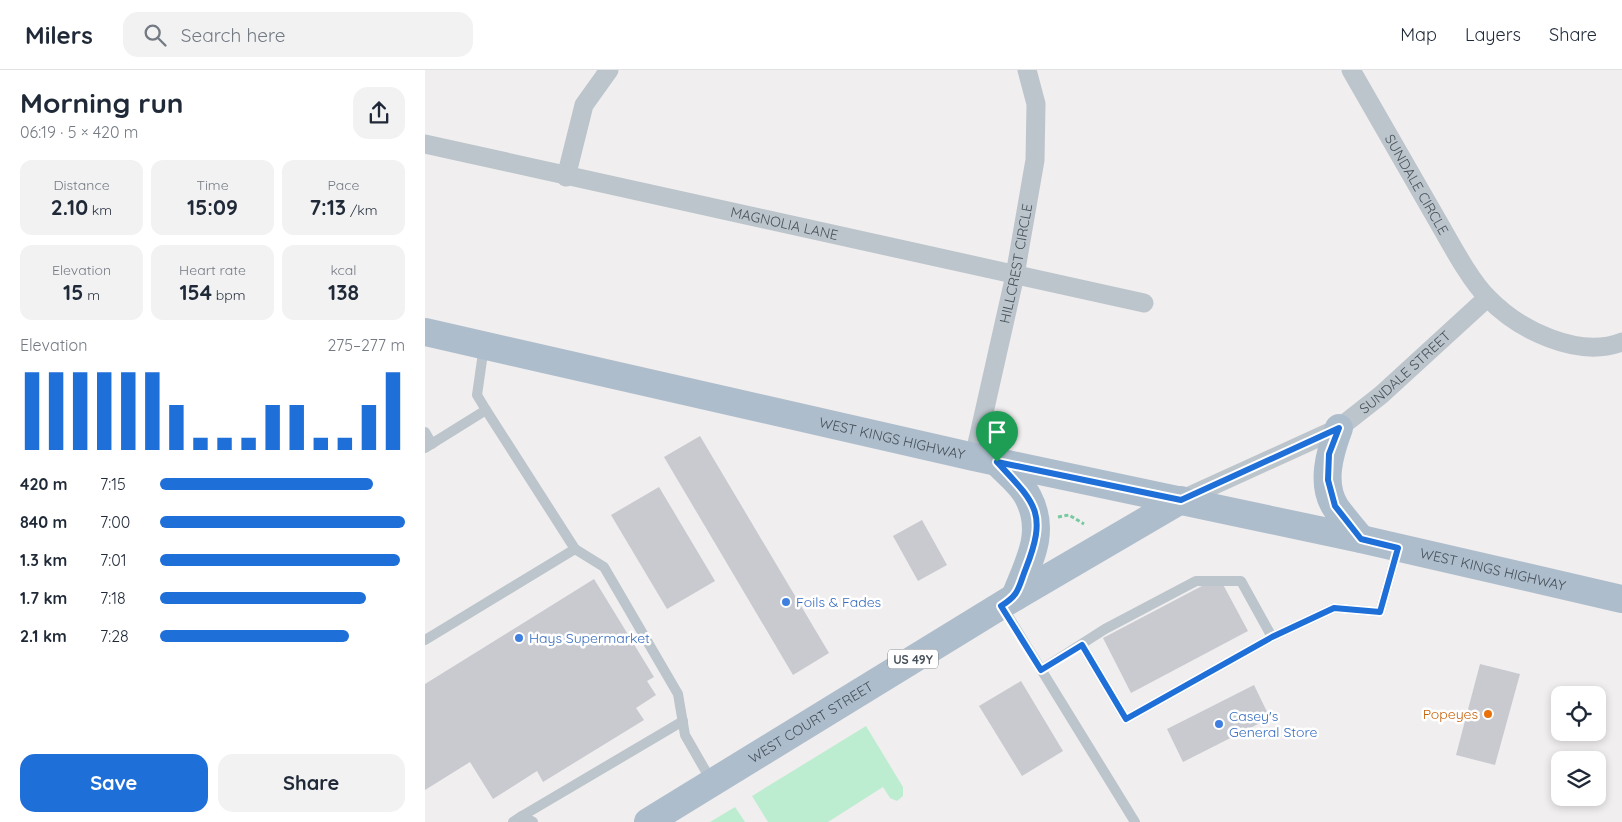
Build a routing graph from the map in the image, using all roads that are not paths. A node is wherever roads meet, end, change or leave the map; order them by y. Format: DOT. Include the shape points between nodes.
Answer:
graph roads {
  1 [pos="609,70"];
  2 [pos="1027,70"];
  3 [pos="1351,70"];
  4 [pos="425,144"];
  5 [pos="566,177"];
  6 [pos="1015,275"];
  7 [pos="1487,298"];
  8 [pos="1144,303"];
  9 [pos="425,332"];
  10 [pos="1622,342"];
  11 [pos="484,345"];
  12 [pos="487,410"];
  13 [pos="1339,428"];
  14 [pos="425,432"];
  15 [pos="429,446"];
  16 [pos="985,460"];
  17 [pos="1181,500"];
  18 [pos="1361,539"];
  19 [pos="1398,548"];
  20 [pos="575,549"];
  21 [pos="1622,598"];
  22 [pos="1008,601"];
  23 [pos="1272,637"];
  24 [pos="425,640"];
  25 [pos="1082,645"];
  26 [pos="1041,670"];
  27 [pos="683,721"];
  28 [pos="712,783"];
  29 [pos="518,819"];
  30 [pos="533,822"];
  31 [pos="648,822"];
  32 [pos="1135,822"];
  1 -- 5 [label="street" via="584,105"];
  2 -- 6 [label="street, HILLCREST CIRCLE" via="1036,104 1035,160"];
  3 -- 7 [label="street, SUNDALE CIRCLE" via="1459,258"];
  4 -- 5 [label="street, MAGNOLIA LANE"];
  5 -- 6 [label="street, MAGNOLIA LANE"];
  6 -- 8 [label="street, MAGNOLIA LANE"];
  6 -- 16 [label="street, HILLCREST CIRCLE"];
  7 -- 10 [label="street" via="1526,327 1555,340 1585,348"];
  7 -- 13 [label="street, SUNDALE STREET" via="1381,395"];
  9 -- 11 [label="main road, WEST KINGS HIGHWAY"];
  11 -- 12 [label="lane" via="477,395"];
  11 -- 16 [label="main road, WEST KINGS HIGHWAY"];
  12 -- 15 [label="lane"];
  12 -- 20 [label="lane"];
  13 -- 17 [label="street, SUNDALE STREET"];
  13 -- 18 [label="main road" via="1329,454 1328,480 1335,506"];
  14 -- 15 [label="lane"];
  16 -- 17 [label="main road, WEST KINGS HIGHWAY"];
  16 -- 22 [label="main road" via="1028,496 1037,519 1038,534"];
  17 -- 18 [label="main road, WEST KINGS HIGHWAY"];
  17 -- 22 [label="main road, WEST COURT STREET / US 49Y"];
  18 -- 19 [label="main road, WEST KINGS HIGHWAY"];
  19 -- 21 [label="main road, WEST KINGS HIGHWAY"];
  19 -- 23 [label="lane" via="1380,612 1334,608"];
  20 -- 24 [label="lane"];
  20 -- 27 [label="lane" via="605,567 678,694"];
  22 -- 26 [label="lane"];
  22 -- 28 [label="main road, WEST COURT STREET / US 49Y"];
  23 -- 25 [label="lane" via="1241,581 1196,581 1105,629"];
  23 -- 25 [label="lane" via="1126,719"];
  25 -- 26 [label="lane"];
  26 -- 32 [label="lane"];
  27 -- 28 [label="lane" via="685,735"];
  27 -- 29 [label="lane"];
  28 -- 31 [label="main road, WEST COURT STREET / US 49Y"];
  29 -- 30 [label="lane"];
}
